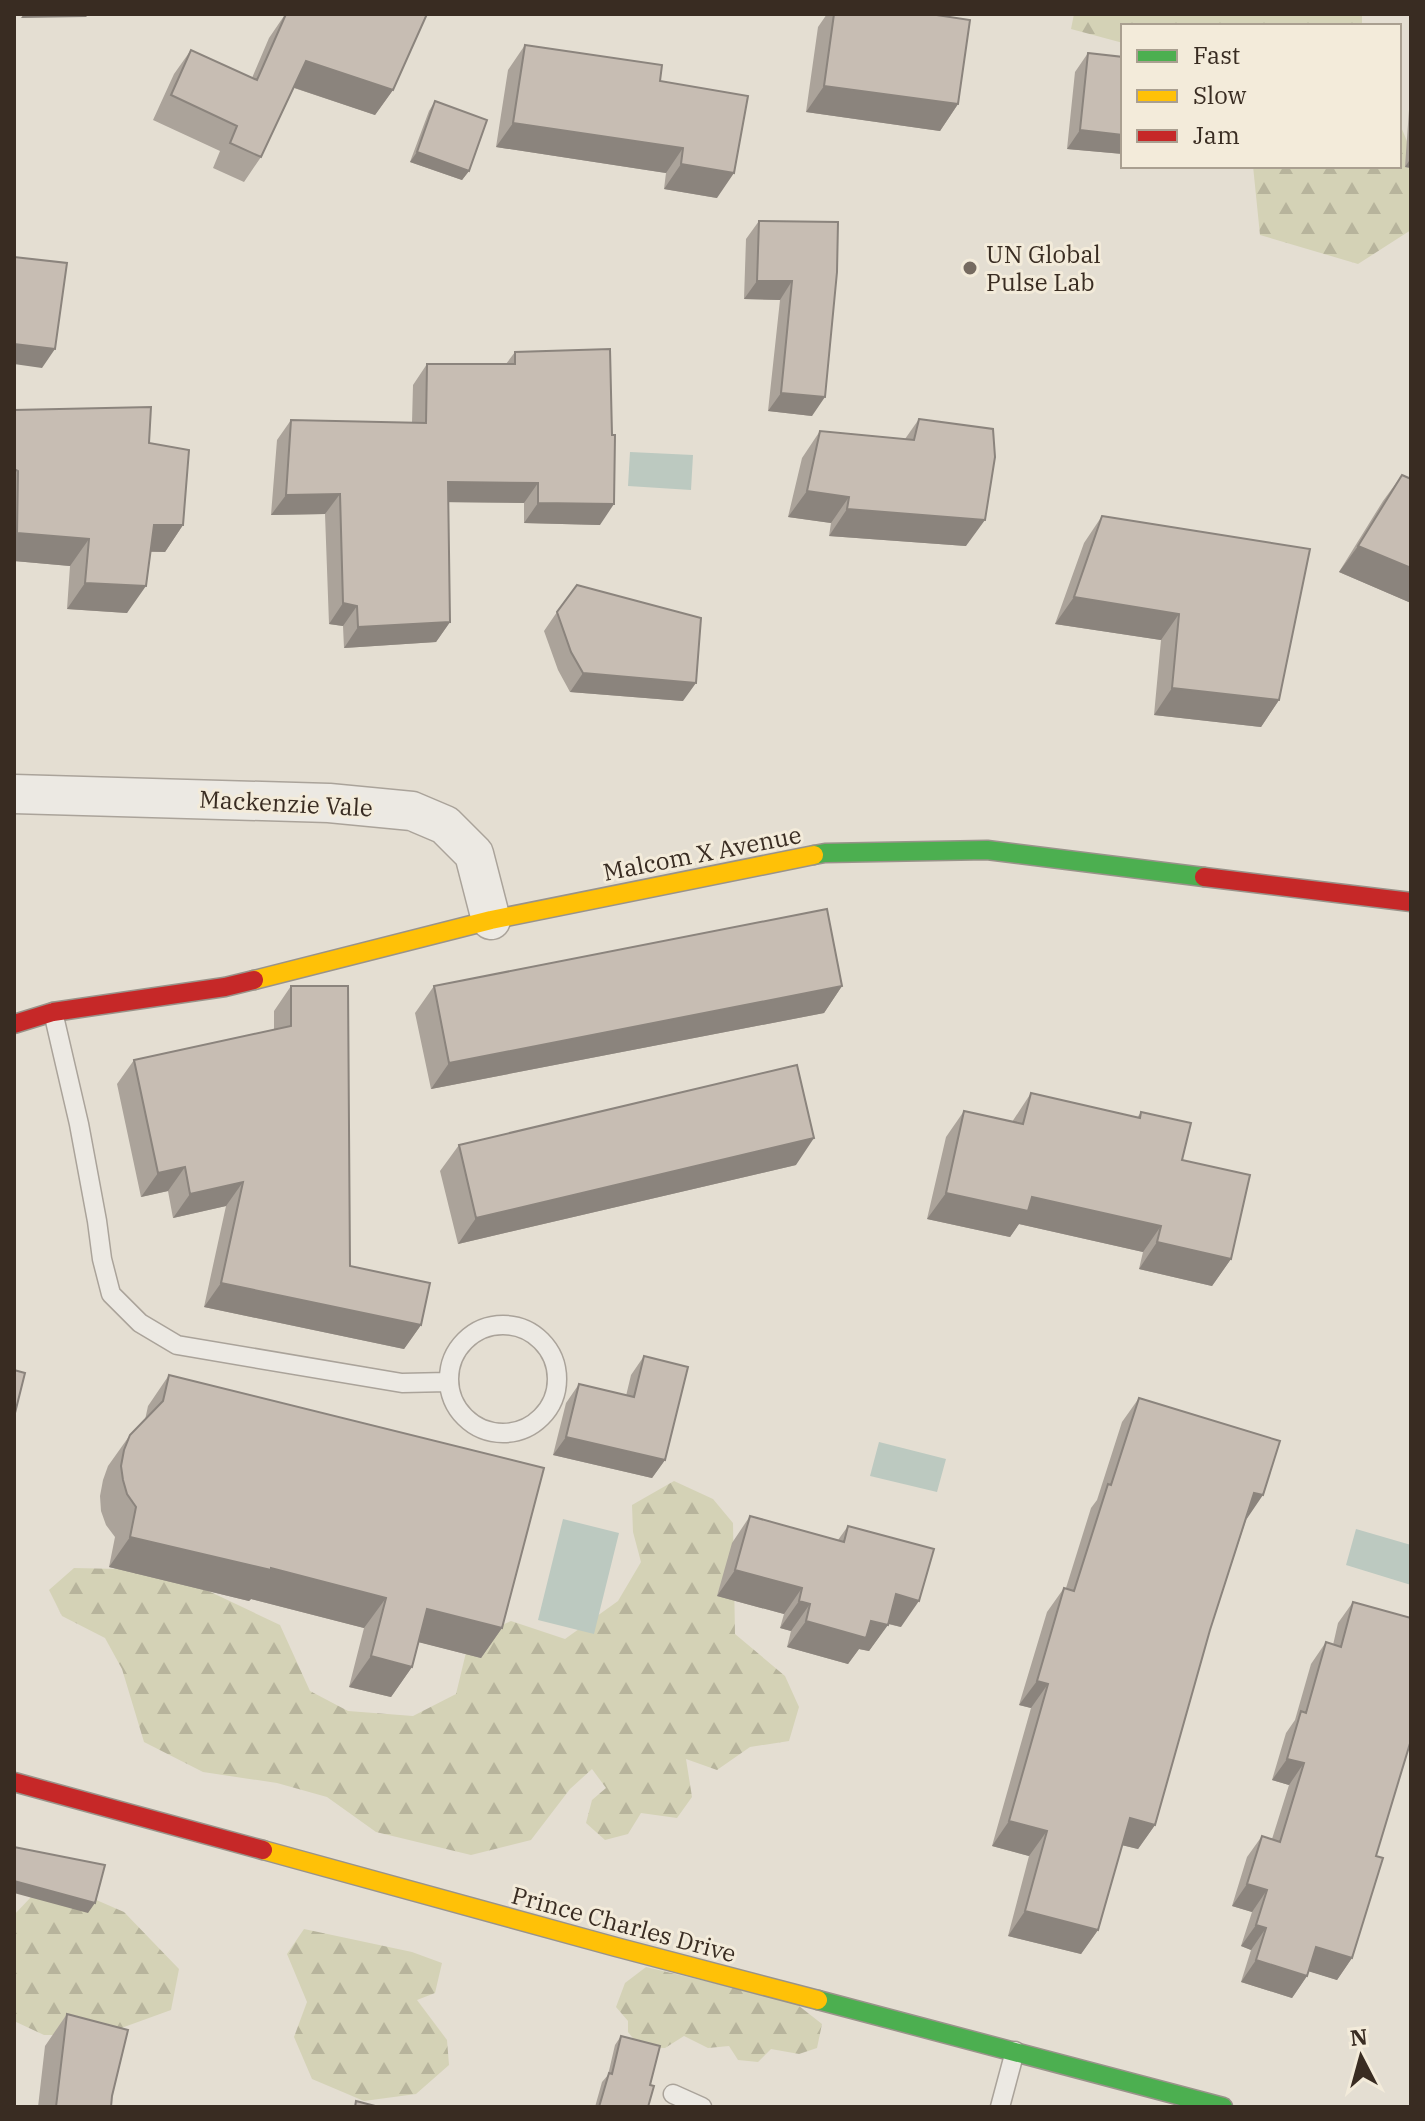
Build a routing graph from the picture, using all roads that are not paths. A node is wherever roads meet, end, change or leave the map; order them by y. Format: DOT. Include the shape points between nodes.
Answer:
graph roads {
  1 [pos="14,794"];
  2 [pos="1411,902"];
  3 [pos="491,920"];
  4 [pos="53,1012"];
  5 [pos="14,1024"];
  6 [pos="448,1382"];
  7 [pos="14,1782"];
  8 [pos="1015,2051"];
  9 [pos="673,2094"];
  10 [pos="702,2107"];
  11 [pos="1000,2107"];
  12 [pos="1223,2107"];
  1 -- 3 [label="street, Mackenzie Vale" via="329,803 412,811 445,825 474,854"];
  2 -- 3 [label="street, Malcom X Avenue" via="987,850 893,851 825,853"];
  3 -- 4 [label="street, Malcom X Avenue" via="225,987"];
  4 -- 5 [label="street, Malcom X Avenue"];
  4 -- 6 [label="lane" via="111,1294 140,1323 177,1345 402,1383"];
  6 -- 6 [label="lane" via="460,1347 490,1326 510,1325 543,1341 558,1376 547,1411 516,1432 497,1433 464,1416"];
  7 -- 8 [label="street, Prince Charles Drive"];
  8 -- 11 [label="lane"];
  8 -- 12 [label="street, Prince Charles Drive"];
  9 -- 10 [label="lane"];
}
